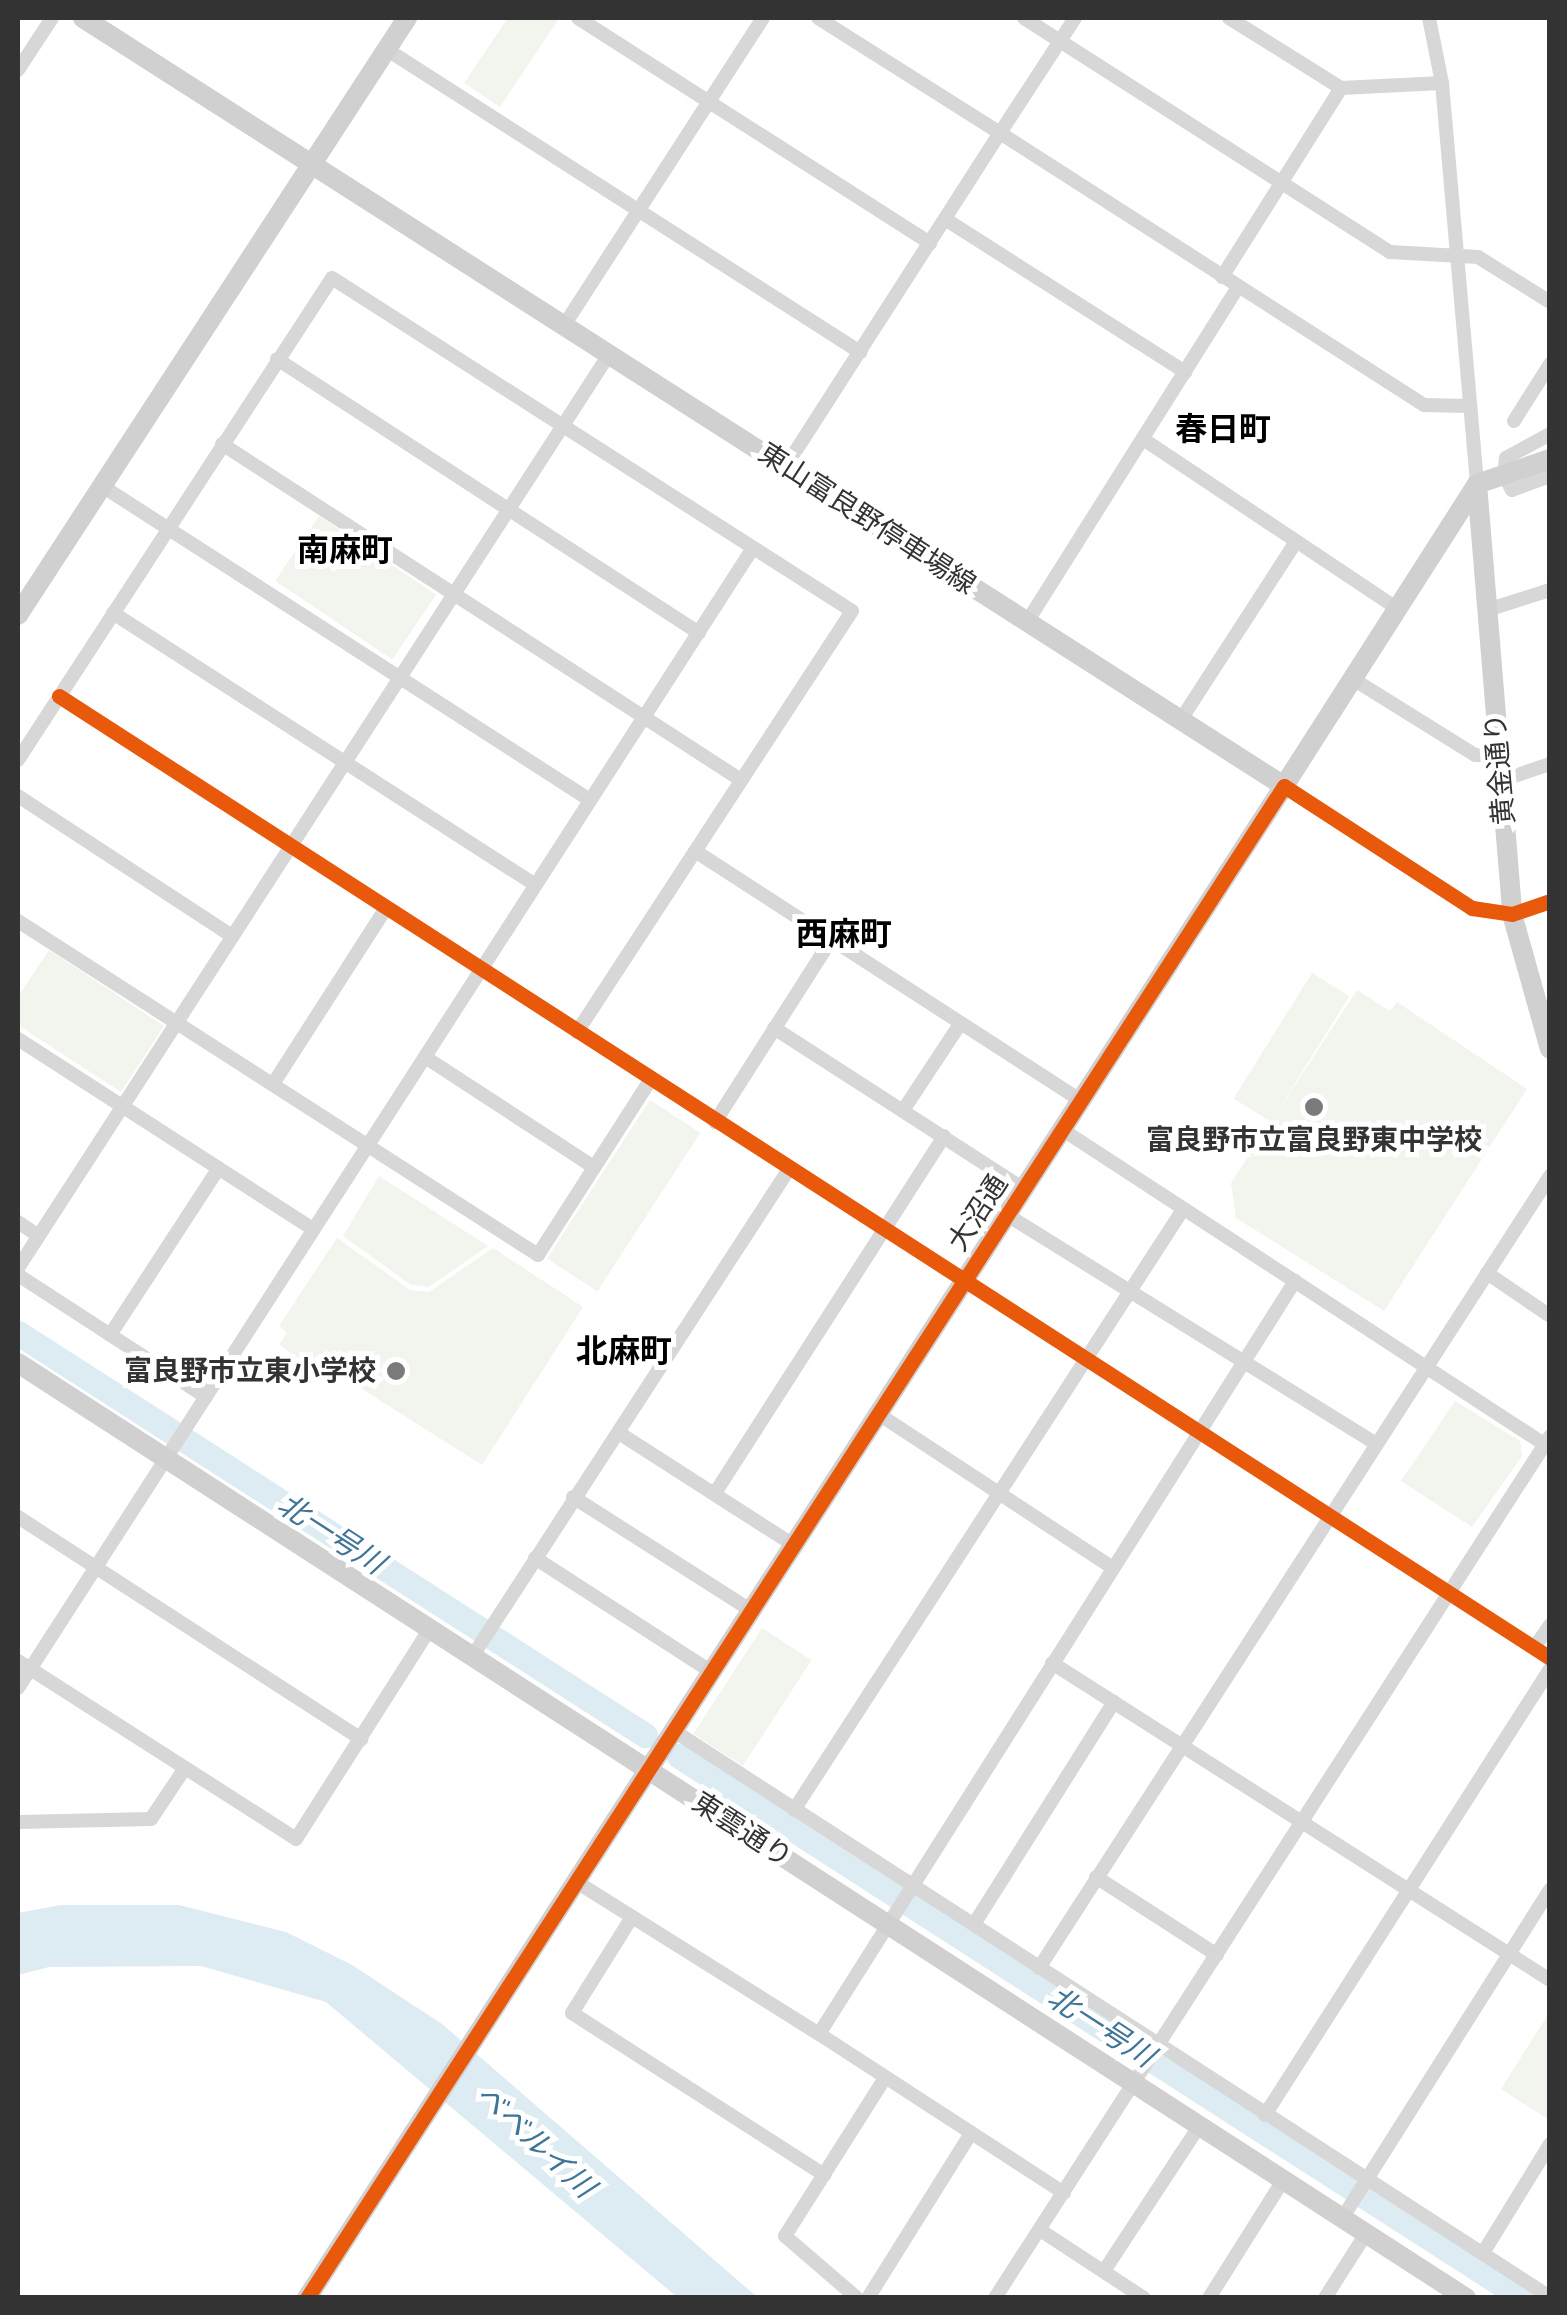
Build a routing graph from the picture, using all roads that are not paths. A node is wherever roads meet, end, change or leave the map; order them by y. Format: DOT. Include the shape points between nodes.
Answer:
graph roads {
  1 [pos="52,18"];
  2 [pos="84,18"];
  3 [pos="406,18"];
  4 [pos="578,18"];
  5 [pos="763,18"];
  6 [pos="818,18"];
  7 [pos="1024,18"];
  8 [pos="1075,18"];
  9 [pos="1229,18"];
  10 [pos="1430,18"];
  11 [pos="1060,41"];
  12 [pos="386,49"];
  13 [pos="18,70"];
  14 [pos="1442,83"];
  15 [pos="1341,88"];
  16 [pos="709,101"];
  17 [pos="1000,133"];
  18 [pos="310,164"];
  19 [pos="1282,184"];
  20 [pos="638,210"];
  21 [pos="945,219"];
  22 [pos="930,242"];
  23 [pos="1455,251"];
  24 [pos="1222,276"];
  25 [pos="1238,287"];
  26 [pos="1550,302"];
  27 [pos="566,324"];
  28 [pos="860,352"];
  29 [pos="610,353"];
  30 [pos="277,359"];
  31 [pos="1550,364"];
  32 [pos="1185,372"];
  33 [pos="1469,406"];
  34 [pos="1514,421"];
  35 [pos="566,424"];
  36 [pos="1550,434"];
  37 [pos="1143,439"];
  38 [pos="222,444"];
  39 [pos="1550,459"];
  40 [pos="786,466"];
  41 [pos="1504,475"];
  42 [pos="1550,476"];
  43 [pos="1477,484"];
  44 [pos="102,486"];
  45 [pos="510,509"];
  46 [pos="168,530"];
  47 [pos="1296,542"];
  48 [pos="753,548"];
  49 [pos="1550,590"];
  50 [pos="455,594"];
  51 [pos="1398,608"];
  52 [pos="1487,610"];
  53 [pos="113,613"];
  54 [pos="18,616"];
  55 [pos="1026,622"];
  56 [pos="699,633"];
  57 [pos="400,679"];
  58 [pos="1352,679"];
  59 [pos="58,696"];
  60 [pos="645,714"];
  61 [pos="1180,721"];
  62 [pos="1500,756"];
  63 [pos="18,760"];
  64 [pos="346,762"];
  65 [pos="1550,764"];
  66 [pos="741,780"];
  67 [pos="1502,780"];
  68 [pos="1284,786"];
  69 [pos="18,796"];
  70 [pos="590,800"];
  71 [pos="291,848"];
  72 [pos="694,851"];
  73 [pos="534,884"];
  74 [pos="1550,901"];
  75 [pos="386,908"];
  76 [pos="1512,914"];
  77 [pos="18,920"];
  78 [pos="232,936"];
  79 [pos="832,938"];
  80 [pos="482,969"];
  81 [pos="177,1022"];
  82 [pos="960,1024"];
  83 [pos="774,1028"];
  84 [pos="576,1032"];
  85 [pos="18,1039"];
  86 [pos="1550,1048"];
  87 [pos="425,1057"];
  88 [pos="651,1080"];
  89 [pos="273,1084"];
  90 [pos="1082,1101"];
  91 [pos="123,1106"];
  92 [pos="904,1110"];
  93 [pos="715,1122"];
  94 [pos="1063,1130"];
  95 [pos="944,1136"];
  96 [pos="368,1145"];
  97 [pos="219,1168"];
  98 [pos="594,1168"];
  99 [pos="790,1169"];
  100 [pos="1550,1176"];
  101 [pos="1024,1188"];
  102 [pos="1182,1211"];
  103 [pos="1007,1215"];
  104 [pos="18,1222"];
  105 [pos="882,1228"];
  106 [pos="314,1229"];
  107 [pos="38,1236"];
  108 [pos="18,1272"];
  109 [pos="1487,1273"];
  110 [pos="1295,1281"];
  111 [pos="963,1282"];
  112 [pos="1131,1289"];
  113 [pos="1550,1316"];
  114 [pos="110,1335"];
  115 [pos="1246,1359"];
  116 [pos="1084,1360"];
  117 [pos="18,1364"];
  118 [pos="1424,1368"];
  119 [pos="206,1397"];
  120 [pos="880,1415"];
  121 [pos="619,1433"];
  122 [pos="1200,1434"];
  123 [pos="1547,1440"];
  124 [pos="1375,1444"];
  125 [pos="170,1452"];
  126 [pos="999,1492"];
  127 [pos="714,1493"];
  128 [pos="573,1497"];
  129 [pos="1327,1516"];
  130 [pos="18,1517"];
  131 [pos="796,1546"];
  132 [pos="535,1558"];
  133 [pos="97,1568"];
  134 [pos="1112,1568"];
  135 [pos="1452,1594"];
  136 [pos="752,1611"];
  137 [pos="1550,1625"];
  138 [pos="430,1630"];
  139 [pos="1534,1648"];
  140 [pos="477,1649"];
  141 [pos="1550,1658"];
  142 [pos="1052,1663"];
  143 [pos="24,1665"];
  144 [pos="1550,1670"];
  145 [pos="712,1672"];
  146 [pos="18,1688"];
  147 [pos="1114,1702"];
  148 [pos="674,1731"];
  149 [pos="361,1739"];
  150 [pos="1178,1744"];
  151 [pos="185,1768"];
  152 [pos="648,1769"];
  153 [pos="794,1810"];
  154 [pos="18,1822"];
  155 [pos="1300,1822"];
  156 [pos="1096,1877"];
  157 [pos="575,1881"];
  158 [pos="1407,1890"];
  159 [pos="1550,1890"];
  160 [pos="899,1902"];
  161 [pos="632,1917"];
  162 [pos="976,1921"];
  163 [pos="1509,1954"];
  164 [pos="1216,1955"];
  165 [pos="1040,1968"];
  166 [pos="1550,1980"];
  167 [pos="819,2034"];
  168 [pos="1157,2049"];
  169 [pos="1140,2076"];
  170 [pos="885,2078"];
  171 [pos="1265,2115"];
  172 [pos="1200,2125"];
  173 [pos="971,2133"];
  174 [pos="1550,2144"];
  175 [pos="824,2175"];
  176 [pos="1284,2179"];
  177 [pos="1064,2193"];
  178 [pos="1355,2195"];
  179 [pos="1040,2230"];
  180 [pos="1367,2232"];
  181 [pos="1483,2253"];
  182 [pos="1104,2271"];
  183 [pos="1453,2294"];
  184 [pos="1550,2297"];
  185 [pos="307,2298"];
  186 [pos="857,2298"];
  187 [pos="868,2298"];
  188 [pos="995,2298"];
  189 [pos="1144,2298"];
  190 [pos="1209,2298"];
  191 [pos="1325,2298"];
  1 -- 13 [label="street"];
  2 -- 18 [label="street, 東山富良野停車場線"];
  3 -- 12 [label="street"];
  4 -- 16 [label="street"];
  5 -- 16 [label="street"];
  6 -- 17 [label="street"];
  7 -- 11 [label="street"];
  8 -- 11 [label="street"];
  9 -- 15 [label="street"];
  10 -- 14 [label="street"];
  11 -- 17 [label="street"];
  11 -- 19 [label="street"];
  12 -- 18 [label="street"];
  12 -- 20 [label="street"];
  14 -- 15 [label="street"];
  14 -- 23 [label="street"];
  15 -- 19 [label="street"];
  16 -- 20 [label="street"];
  16 -- 22 [label="street"];
  17 -- 21 [label="street"];
  17 -- 24 [label="street"];
  18 -- 27 [label="street, 東山富良野停車場線"];
  18 -- 44 [label="street"];
  19 -- 23 [label="street" via="1390,252"];
  19 -- 24 [label="street"];
  20 -- 27 [label="street"];
  20 -- 28 [label="street"];
  21 -- 22 [label="street"];
  21 -- 32 [label="street"];
  22 -- 28 [label="street"];
  23 -- 26 [label="street" via="1478,257"];
  23 -- 33 [label="street"];
  24 -- 25 [label="street"];
  25 -- 32 [label="street"];
  25 -- 33 [label="street" via="1424,405"];
  27 -- 29 [label="street, 東山富良野停車場線"];
  28 -- 40 [label="street"];
  29 -- 35 [label="street"];
  29 -- 40 [label="street, 東山富良野停車場線"];
  30 -- 35 [label="street" via="332,278"];
  30 -- 38 [label="street"];
  30 -- 45 [label="street"];
  31 -- 34 [label="street"];
  32 -- 37 [label="street"];
  33 -- 43 [label="street"];
  35 -- 45 [label="street"];
  35 -- 48 [label="street"];
  36 -- 41 [label="street" via="1506,458"];
  37 -- 47 [label="street"];
  37 -- 55 [label="street"];
  38 -- 46 [label="street"];
  38 -- 50 [label="street"];
  39 -- 41 [label="street"];
  40 -- 55 [label="street, 東山富良野停車場線"];
  41 -- 42 [label="street" via="1512,490"];
  41 -- 43 [label="street"];
  43 -- 51 [label="street"];
  43 -- 52 [label="street, 黄金通り"];
  44 -- 46 [label="street"];
  44 -- 54 [label="street"];
  45 -- 50 [label="street"];
  45 -- 56 [label="street"];
  46 -- 53 [label="street"];
  46 -- 57 [label="street"];
  47 -- 51 [label="street"];
  47 -- 61 [label="street"];
  48 -- 56 [label="street"];
  48 -- 66 [label="street" via="852,611"];
  49 -- 52 [label="street"];
  50 -- 57 [label="street"];
  50 -- 60 [label="street"];
  51 -- 58 [label="street"];
  52 -- 62 [label="street, 黄金通り"];
  53 -- 59 [label="street"];
  53 -- 64 [label="street"];
  55 -- 61 [label="street, 東山富良野停車場線"];
  56 -- 60 [label="street"];
  57 -- 64 [label="street"];
  57 -- 70 [label="street"];
  58 -- 62 [label="street" via="1475,755"];
  58 -- 68 [label="street"];
  59 -- 63 [label="street"];
  59 -- 71 [label="street"];
  60 -- 66 [label="street"];
  60 -- 70 [label="street"];
  61 -- 68 [label="street, 東山富良野停車場線"];
  62 -- 67 [label="street, 黄金通り"];
  64 -- 71 [label="street"];
  64 -- 73 [label="street"];
  65 -- 67 [label="street"];
  66 -- 72 [label="street"];
  67 -- 76 [label="street, 黄金通り"];
  68 -- 76 [label="street" via="1472,908"];
  68 -- 90 [label="street, 大沼通"];
  69 -- 78 [label="street"];
  70 -- 73 [label="street"];
  71 -- 75 [label="street"];
  71 -- 78 [label="street"];
  72 -- 79 [label="street"];
  72 -- 84 [label="street"];
  73 -- 80 [label="street"];
  74 -- 76 [label="street"];
  75 -- 80 [label="street"];
  75 -- 89 [label="street"];
  76 -- 86 [label="street, 黄金通り"];
  77 -- 81 [label="street"];
  78 -- 81 [label="street"];
  79 -- 82 [label="street"];
  79 -- 83 [label="street"];
  80 -- 84 [label="street"];
  80 -- 87 [label="street"];
  81 -- 89 [label="street"];
  81 -- 91 [label="street"];
  82 -- 90 [label="street"];
  82 -- 92 [label="street"];
  83 -- 92 [label="street"];
  83 -- 93 [label="street"];
  84 -- 88 [label="street"];
  85 -- 91 [label="street"];
  87 -- 96 [label="street"];
  87 -- 98 [label="street"];
  88 -- 93 [label="street"];
  88 -- 98 [label="street"];
  89 -- 96 [label="street"];
  90 -- 94 [label="street, 大沼通"];
  91 -- 97 [label="street"];
  91 -- 107 [label="street"];
  92 -- 95 [label="street"];
  93 -- 99 [label="street"];
  94 -- 101 [label="street, 大沼通"];
  94 -- 102 [label="street"];
  95 -- 101 [label="street"];
  95 -- 105 [label="street"];
  96 -- 98 [label="street" via="538,1255"];
  96 -- 106 [label="street"];
  97 -- 106 [label="street"];
  97 -- 114 [label="street"];
  99 -- 105 [label="street"];
  99 -- 121 [label="street"];
  100 -- 109 [label="street"];
  101 -- 103 [label="street, 大沼通"];
  102 -- 110 [label="street"];
  102 -- 112 [label="street"];
  103 -- 111 [label="street, 大沼通"];
  103 -- 112 [label="street"];
  104 -- 107 [label="street"];
  105 -- 111 [label="street"];
  105 -- 127 [label="street"];
  106 -- 119 [label="street"];
  107 -- 108 [label="street"];
  108 -- 114 [label="street"];
  109 -- 113 [label="street"];
  109 -- 118 [label="street"];
  110 -- 115 [label="street"];
  110 -- 118 [label="street"];
  111 -- 116 [label="street"];
  111 -- 120 [label="street, 大沼通"];
  112 -- 115 [label="street"];
  112 -- 116 [label="street"];
  114 -- 119 [label="street"];
  115 -- 122 [label="street"];
  115 -- 124 [label="street"];
  116 -- 122 [label="street"];
  116 -- 126 [label="street"];
  117 -- 125 [label="street, 東雲通り"];
  118 -- 123 [label="street"];
  118 -- 124 [label="street"];
  119 -- 125 [label="street"];
  120 -- 126 [label="street"];
  120 -- 131 [label="street, 大沼通"];
  121 -- 127 [label="street"];
  121 -- 128 [label="street"];
  122 -- 129 [label="street"];
  122 -- 134 [label="street"];
  123 -- 135 [label="street"];
  124 -- 129 [label="street"];
  125 -- 133 [label="street"];
  125 -- 138 [label="street, 東雲通り"];
  126 -- 134 [label="street"];
  126 -- 153 [label="street"];
  127 -- 131 [label="street"];
  128 -- 132 [label="street"];
  128 -- 136 [label="street"];
  129 -- 135 [label="street"];
  129 -- 150 [label="street"];
  130 -- 133 [label="street"];
  131 -- 136 [label="street, 大沼通"];
  132 -- 140 [label="street"];
  132 -- 145 [label="street"];
  133 -- 143 [label="street"];
  133 -- 149 [label="street"];
  134 -- 142 [label="street"];
  135 -- 139 [label="street"];
  135 -- 155 [label="street"];
  136 -- 145 [label="street, 大沼通"];
  137 -- 139 [label="street"];
  138 -- 140 [label="street, 東雲通り"];
  138 -- 149 [label="street"];
  139 -- 141 [label="street"];
  140 -- 152 [label="street, 東雲通り"];
  142 -- 147 [label="street"];
  142 -- 160 [label="street"];
  143 -- 146 [label="street"];
  143 -- 151 [label="street"];
  144 -- 158 [label="street"];
  145 -- 148 [label="street, 大沼通"];
  147 -- 150 [label="street"];
  147 -- 162 [label="street"];
  148 -- 152 [label="street, 大沼通"];
  148 -- 153 [label="street"];
  149 -- 151 [label="street" via="296,1839"];
  150 -- 155 [label="street"];
  150 -- 156 [label="street"];
  151 -- 154 [label="street" via="151,1819"];
  152 -- 157 [label="street, 大沼通"];
  152 -- 160 [label="street, 東雲通り"];
  153 -- 160 [label="street"];
  155 -- 158 [label="street"];
  155 -- 164 [label="street"];
  156 -- 164 [label="street"];
  156 -- 165 [label="street"];
  157 -- 161 [label="street"];
  157 -- 185 [label="street, 大沼通"];
  158 -- 163 [label="street"];
  158 -- 171 [label="street"];
  159 -- 163 [label="street"];
  160 -- 165 [label="street"];
  160 -- 167 [label="street"];
  160 -- 169 [label="street, 東雲通り"];
  161 -- 167 [label="street"];
  161 -- 175 [label="street" via="572,2013"];
  163 -- 166 [label="street"];
  163 -- 178 [label="street"];
  164 -- 168 [label="street"];
  165 -- 168 [label="street"];
  167 -- 170 [label="street"];
  168 -- 169 [label="street"];
  168 -- 171 [label="street"];
  169 -- 172 [label="street, 東雲通り"];
  169 -- 177 [label="street"];
  170 -- 173 [label="street"];
  170 -- 175 [label="street"];
  171 -- 178 [label="street"];
  172 -- 176 [label="street, 東雲通り"];
  172 -- 182 [label="street"];
  173 -- 177 [label="street"];
  173 -- 187 [label="street"];
  174 -- 181 [label="street"];
  175 -- 186 [label="street" via="785,2236"];
  176 -- 178 [label="street, 東雲通り"];
  176 -- 190 [label="street"];
  177 -- 179 [label="street"];
  178 -- 180 [label="street, 東雲通り"];
  178 -- 181 [label="street"];
  179 -- 182 [label="street"];
  179 -- 188 [label="street"];
  180 -- 183 [label="street, 東雲通り"];
  180 -- 191 [label="street"];
  181 -- 184 [label="street"];
  182 -- 189 [label="street"];
}
